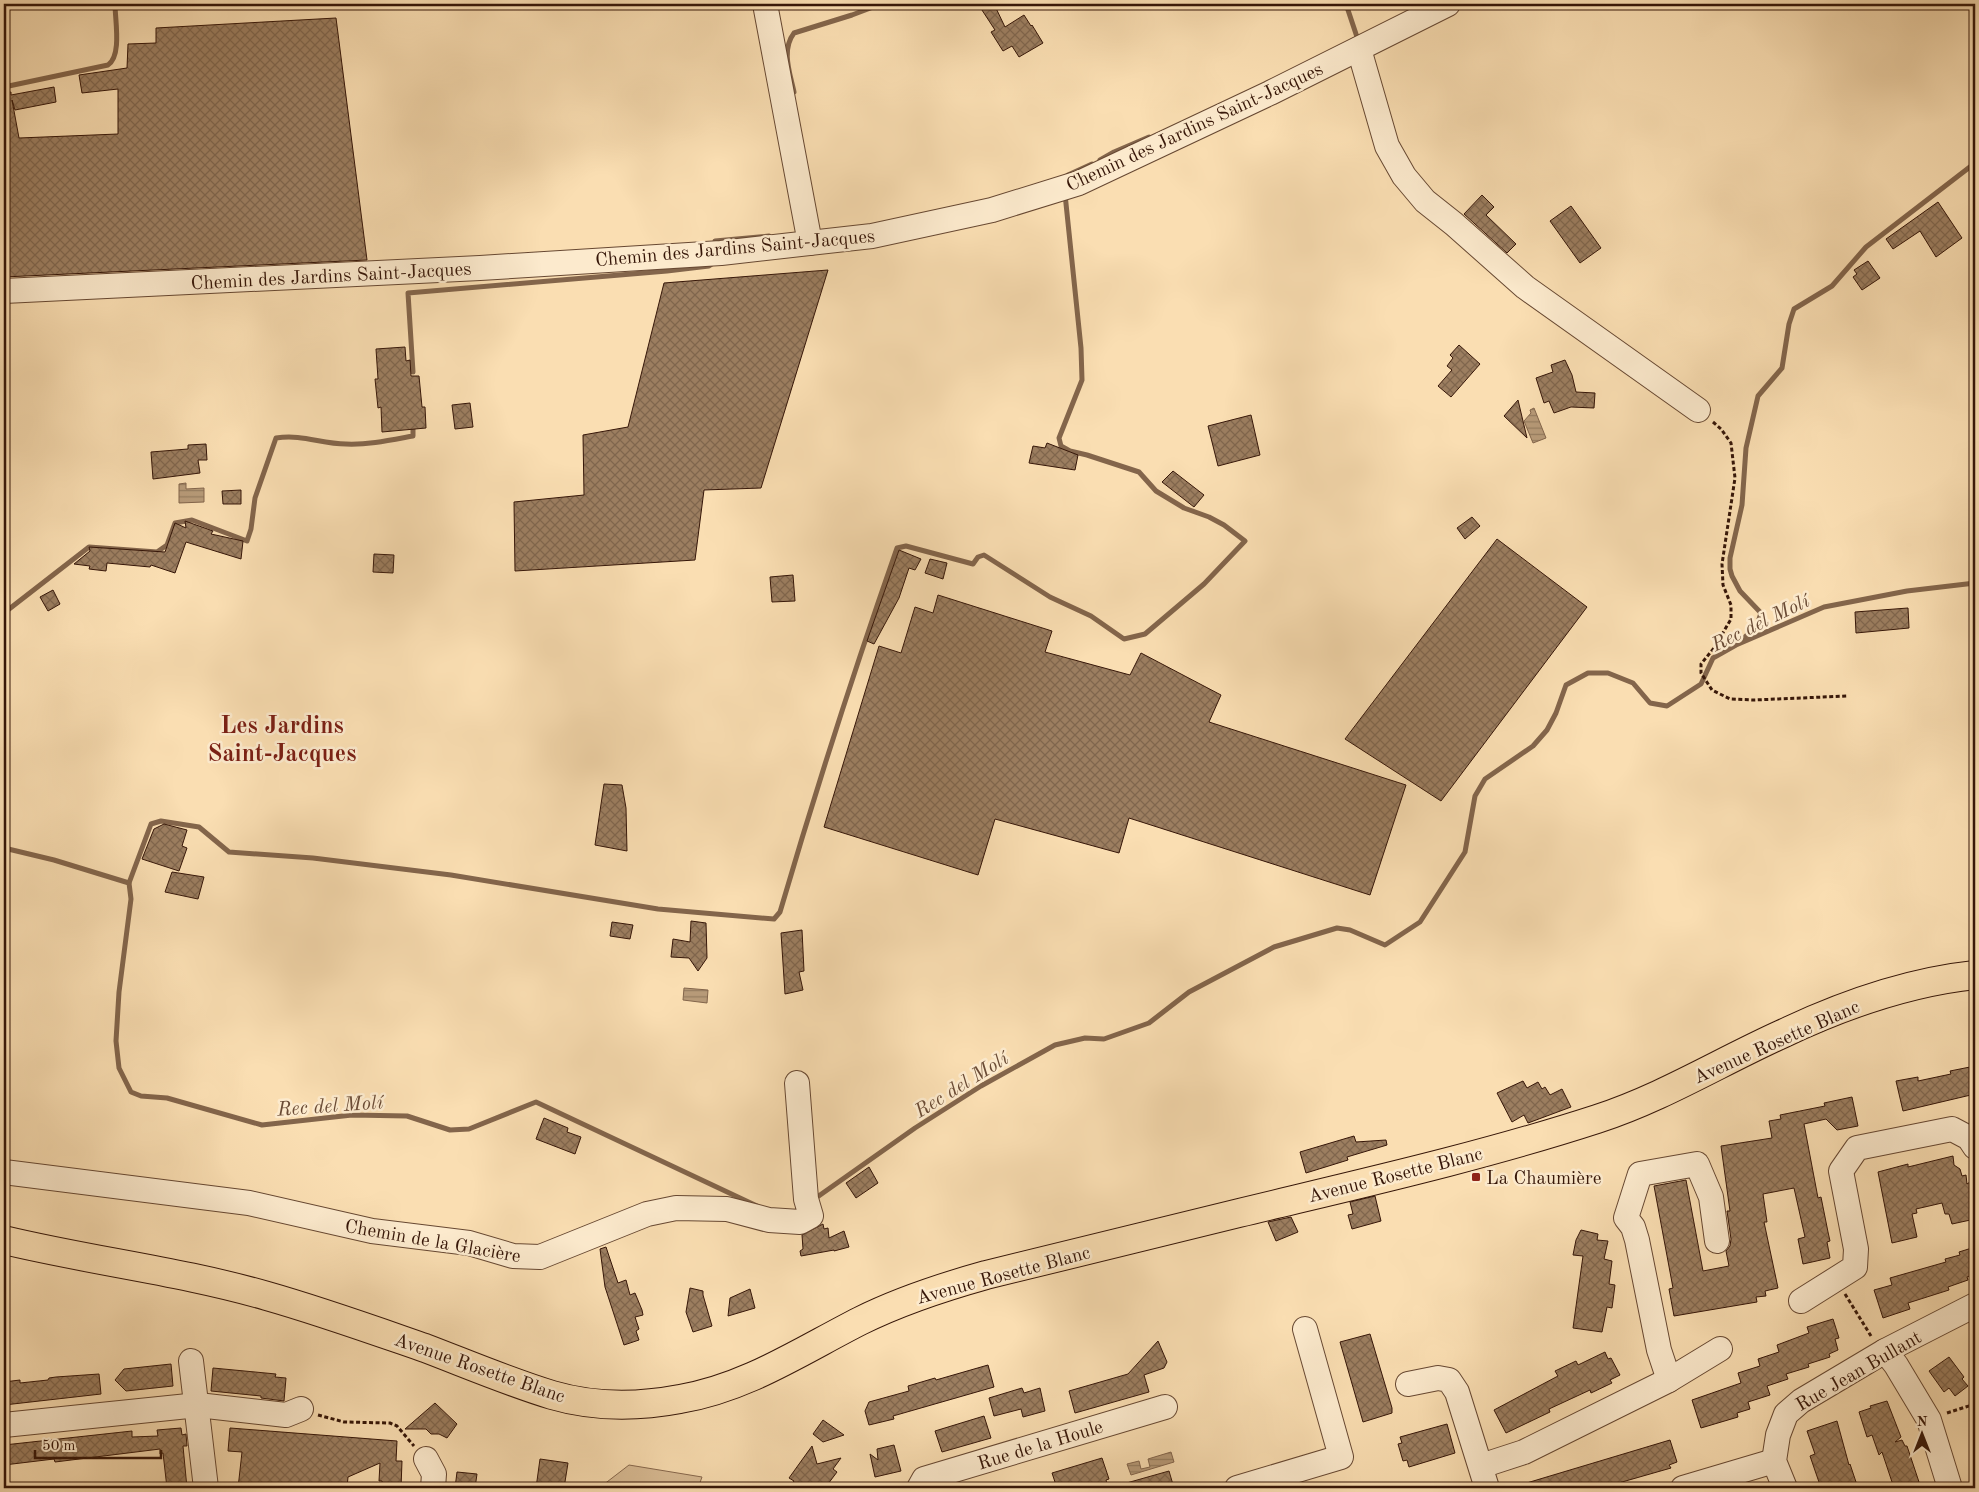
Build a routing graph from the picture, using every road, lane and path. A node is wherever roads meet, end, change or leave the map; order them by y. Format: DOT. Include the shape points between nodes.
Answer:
graph roads {
  1 [pos="764,4"];
  2 [pos="1448,4"];
  3 [pos="1359,49"];
  4 [pos="809,234"];
  5 [pos="4,291"];
  6 [pos="1698,410"];
  7 [pos="1847,696"];
  8 [pos="1975,975"];
  9 [pos="796,1083"];
  10 [pos="1975,1147"];
  11 [pos="4,1172"];
  12 [pos="4,1241"];
  13 [pos="1717,1241"];
  14 [pos="1801,1301"];
  15 [pos="1850,1301"];
  16 [pos="1975,1305"];
  17 [pos="1305,1329"];
  18 [pos="1720,1348"];
  19 [pos="1885,1351"];
  20 [pos="192,1361"];
  21 [pos="1669,1380"];
  22 [pos="1408,1384"];
  23 [pos="1975,1404"];
  24 [pos="198,1405"];
  25 [pos="1165,1407"];
  26 [pos="301,1409"];
  27 [pos="1929,1420"];
  28 [pos="4,1425"];
  29 [pos="426,1459"];
  30 [pos="1774,1461"];
  31 [pos="1484,1477"];
  32 [pos="206,1488"];
  33 [pos="433,1488"];
  34 [pos="920,1488"];
  35 [pos="1237,1488"];
  36 [pos="1683,1488"];
  37 [pos="1785,1488"];
  38 [pos="1950,1488"];
  1 -- 4 [label="street"];
  2 -- 3 [label="street, Chemin des Jardins Saint-Jacques"];
  3 -- 4 [label="street, Chemin des Jardins Saint-Jacques" via="1079,184 992,210 872,236"];
  3 -- 6 [label="street" via="1388,146 1404,176 1425,201 1526,287"];
  4 -- 5 [label="street, Chemin des Jardins Saint-Jacques" via="721,253"];
  6 -- 7 [label="path" via="1721,429 1731,443 1735,478 1722,564 1731,619 1701,664 1706,684 1730,699"];
  8 -- 12 [label="main road, Avenue Rosette Blanc" via="1918,984 1838,1010 1782,1033 1647,1101 1598,1119 1441,1163 986,1275 929,1292 863,1320 759,1376 681,1399 619,1405 554,1396 424,1348 267,1296 167,1272"];
  9 -- 11 [label="street, Chemin de la Glacière" via="807,1203 811,1216 800,1222 768,1220 727,1209 676,1208 647,1214 540,1257 513,1256 469,1243 372,1231 249,1203"];
  10 -- 14 [label="street" via="1969,1138 1952,1129 1857,1148 1841,1171 1856,1249 1855,1267"];
  13 -- 21 [label="street" via="1711,1197 1697,1164 1640,1174 1626,1218 1637,1240 1659,1350"];
  15 -- 19 [label="path" via="1871,1337"];
  16 -- 19 [label="street, Rue Jean Bullant"];
  17 -- 35 [label="street" via="1341,1457"];
  18 -- 21 [label="street"];
  19 -- 27 [label="street"];
  19 -- 30 [label="street, Rue Jean Bullant" via="1801,1400 1786,1414 1778,1435"];
  20 -- 24 [label="street"];
  21 -- 31 [label="street" via="1524,1452"];
  22 -- 31 [label="street" via="1438,1378 1450,1380 1457,1392"];
  23 -- 27 [label="path"];
  24 -- 26 [label="street" via="286,1415"];
  24 -- 28 [label="street"];
  24 -- 32 [label="street"];
  25 -- 34 [label="street, Rue de la Houle" via="924,1479"];
  26 -- 29 [label="path" via="344,1422 390,1423 397,1426"];
  27 -- 38 [label="street"];
  29 -- 33 [label="street" via="434,1474"];
  30 -- 36 [label="street"];
  30 -- 37 [label="street"];
}
